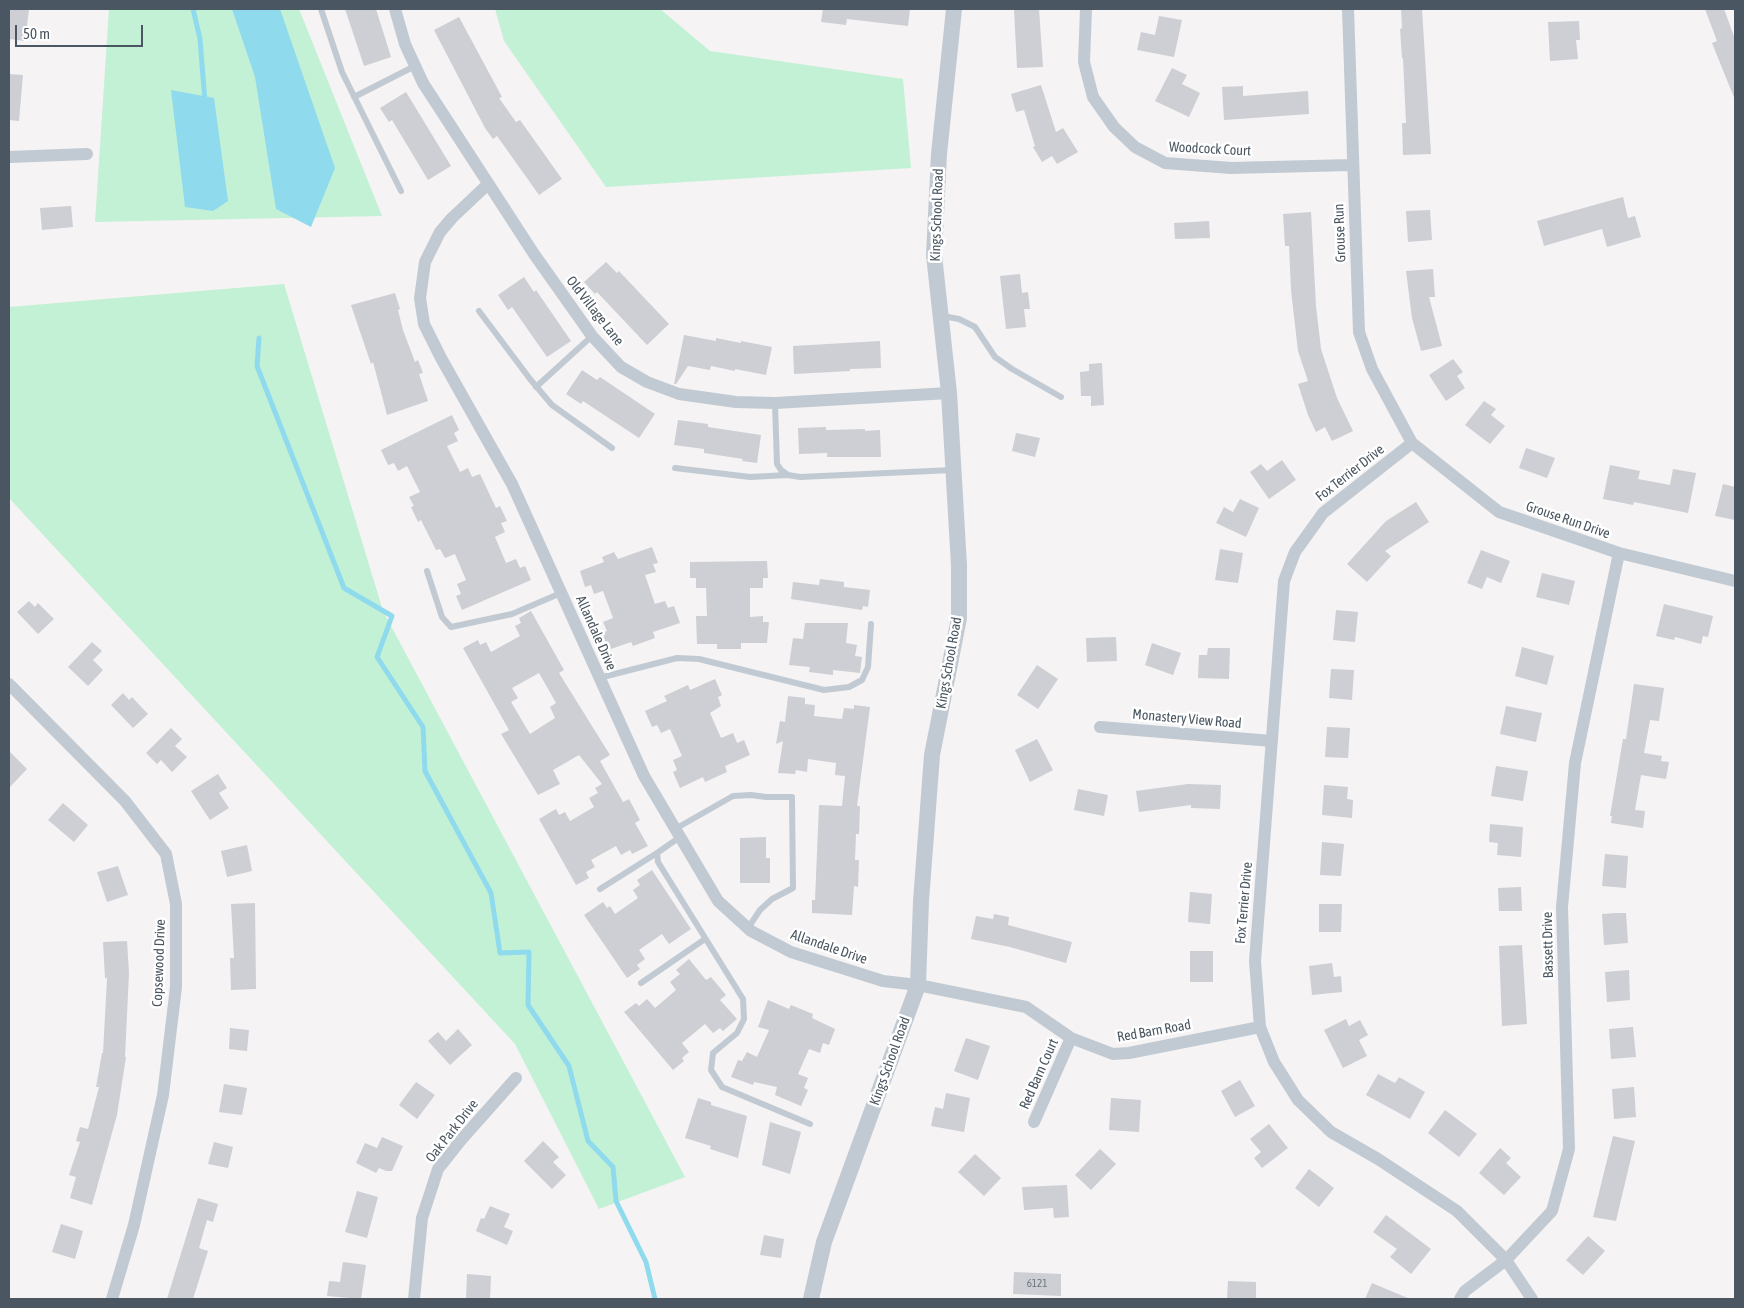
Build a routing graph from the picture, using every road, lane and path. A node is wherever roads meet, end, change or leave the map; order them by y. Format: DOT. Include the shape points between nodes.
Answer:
graph roads {
  1 [pos="322,9"];
  2 [pos="396,9"];
  3 [pos="954,9"];
  4 [pos="1086,9"];
  5 [pos="1348,9"];
  6 [pos="415,66"];
  7 [pos="354,97"];
  8 [pos="87,154"];
  9 [pos="9,157"];
  10 [pos="1352,165"];
  11 [pos="488,184"];
  12 [pos="402,192"];
  13 [pos="479,311"];
  14 [pos="940,315"];
  15 [pos="592,336"];
  16 [pos="536,387"];
  17 [pos="949,393"];
  18 [pos="1061,397"];
  19 [pos="775,403"];
  20 [pos="1412,444"];
  21 [pos="612,448"];
  22 [pos="675,468"];
  23 [pos="954,470"];
  24 [pos="788,475"];
  25 [pos="1619,554"];
  26 [pos="427,571"];
  27 [pos="1735,581"];
  28 [pos="561,593"];
  29 [pos="871,624"];
  30 [pos="599,678"];
  31 [pos="9,684"];
  32 [pos="1100,727"];
  33 [pos="1272,742"];
  34 [pos="677,833"];
  35 [pos="657,853"];
  36 [pos="600,889"];
  37 [pos="748,928"];
  38 [pos="705,939"];
  39 [pos="641,983"];
  40 [pos="918,985"];
  41 [pos="1260,1027"];
  42 [pos="1071,1038"];
  43 [pos="516,1078"];
  44 [pos="1034,1122"];
  45 [pos="810,1124"];
  46 [pos="1506,1260"];
  47 [pos="112,1299"];
  48 [pos="414,1299"];
  49 [pos="811,1299"];
  50 [pos="1460,1299"];
  51 [pos="1532,1299"];
  1 -- 7 [label="lane" via="342,72"];
  2 -- 6 [label="street, Old Village Lane"];
  3 -- 14 [label="street, Kings School Road" via="938,154 934,255"];
  4 -- 10 [label="street, Woodcock Court" via="1084,62 1093,97 1114,128 1135,147 1165,163 1231,168"];
  5 -- 10 [label="street, Grouse Run"];
  6 -- 7 [label="lane"];
  6 -- 11 [label="street, Old Village Lane"];
  7 -- 12 [label="lane"];
  8 -- 9 [label="street"];
  10 -- 20 [label="street, Grouse Run" via="1359,332 1372,369"];
  11 -- 15 [label="street, Old Village Lane"];
  11 -- 28 [label="street, Allandale Drive" via="440,232 425,262 420,298 424,324 512,484"];
  13 -- 16 [label="lane"];
  14 -- 17 [label="street, Kings School Road"];
  14 -- 18 [label="lane" via="975,327 995,357"];
  15 -- 16 [label="lane"];
  15 -- 19 [label="street, Old Village Lane" via="621,367 647,382 679,394 736,402"];
  16 -- 21 [label="lane" via="552,405"];
  17 -- 19 [label="street, Old Village Lane"];
  17 -- 23 [label="street, Kings School Road"];
  19 -- 24 [label="lane" via="778,464"];
  20 -- 25 [label="street, Grouse Run Drive" via="1499,512"];
  20 -- 33 [label="street, Fox Terrier Drive" via="1323,513 1295,552 1284,581"];
  22 -- 24 [label="lane" via="750,477"];
  23 -- 24 [label="lane"];
  23 -- 40 [label="street, Kings School Road" via="959,618 932,755"];
  25 -- 27 [label="street, Grouse Run Drive"];
  25 -- 46 [label="street, Bassett Drive" via="1575,763 1563,898 1569,1149 1552,1211"];
  26 -- 28 [label="lane" via="442,617 451,627 512,614"];
  28 -- 30 [label="street, Allandale Drive"];
  29 -- 30 [label="lane" via="868,667 862,680 849,687 824,690 699,659 677,658"];
  30 -- 34 [label="street, Allandale Drive" via="644,776"];
  31 -- 47 [label="street, Copsewood Drive" via="125,801 166,854 176,904 176,987 163,1095 134,1225"];
  32 -- 33 [label="street, Monastery View Road"];
  33 -- 41 [label="street, Fox Terrier Drive" via="1255,961"];
  34 -- 35 [label="lane"];
  34 -- 37 [label="street, Allandale Drive" via="718,901"];
  34 -- 37 [label="lane" via="734,796 792,797 794,888 772,899"];
  35 -- 36 [label="lane"];
  35 -- 38 [label="lane" via="658,862"];
  37 -- 40 [label="street, Allandale Drive" via="791,952 883,981"];
  38 -- 39 [label="lane"];
  38 -- 45 [label="lane" via="743,999 744,1019 737,1033 713,1053 711,1070 722,1088"];
  40 -- 42 [label="street, Red Barn Road" via="1026,1007"];
  40 -- 49 [label="street, Kings School Road" via="824,1242"];
  41 -- 42 [label="street, Red Barn Road" via="1112,1054"];
  41 -- 46 [label="street, Fox Terrier Drive" via="1274,1062 1298,1100 1331,1132 1457,1211"];
  42 -- 44 [label="street, Red Barn Court"];
  43 -- 48 [label="street, Oak Park Drive" via="438,1168 422,1218"];
  46 -- 50 [label="street, Bassett Drive" via="1465,1291"];
  46 -- 51 [label="street, Fox Terrier Drive"];
}
